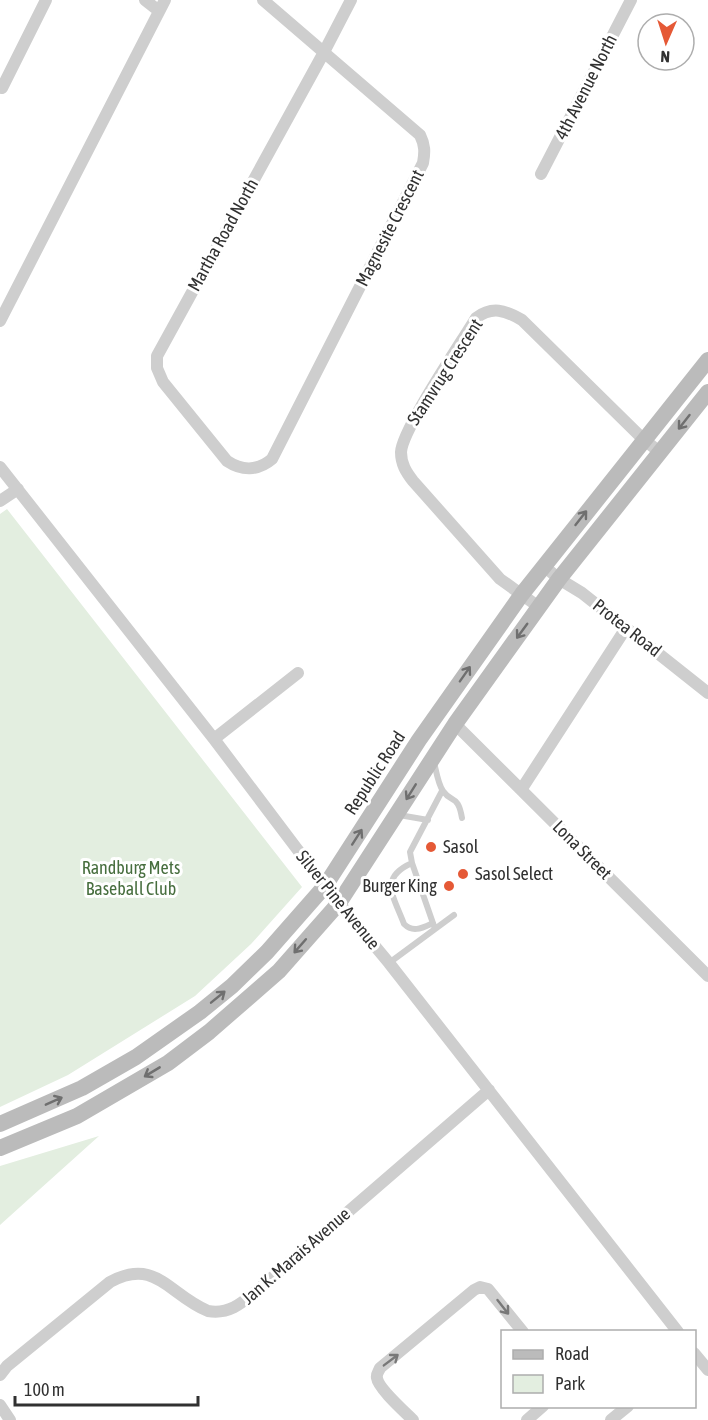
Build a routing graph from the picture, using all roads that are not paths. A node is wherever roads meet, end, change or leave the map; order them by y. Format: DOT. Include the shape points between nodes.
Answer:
graph roads {
  1 [pos="46,0"];
  2 [pos="145,0"];
  3 [pos="263,0"];
  4 [pos="351,0"];
  5 [pos="631,0"];
  6 [pos="162,6"];
  7 [pos="323,54"];
  8 [pos="2,87"];
  9 [pos="541,174"];
  10 [pos="0,321"];
  11 [pos="708,360"];
  12 [pos="708,392"];
  13 [pos="643,439"];
  14 [pos="661,453"];
  15 [pos="227,461"];
  16 [pos="0,467"];
  17 [pos="18,489"];
  18 [pos="0,501"];
  19 [pos="544,566"];
  20 [pos="559,579"];
  21 [pos="522,594"];
  22 [pos="539,607"];
  23 [pos="626,628"];
  24 [pos="298,673"];
  25 [pos="708,693"];
  26 [pos="455,724"];
  27 [pos="214,740"];
  28 [pos="433,758"];
  29 [pos="442,790"];
  30 [pos="521,790"];
  31 [pos="397,814"];
  32 [pos="462,818"];
  33 [pos="428,820"];
  34 [pos="411,863"];
  35 [pos="325,886"];
  36 [pos="339,903"];
  37 [pos="454,915"];
  38 [pos="434,926"];
  39 [pos="389,963"];
  40 [pos="708,976"];
  41 [pos="489,1090"];
  42 [pos="0,1124"];
  43 [pos="0,1148"];
  44 [pos="521,1330"];
  45 [pos="676,1330"];
  46 [pos="696,1355"];
  47 [pos="708,1370"];
  48 [pos="0,1375"];
  49 [pos="0,1405"];
  50 [pos="542,1408"];
  51 [pos="627,1408"];
  52 [pos="10,1420"];
  53 [pos="413,1420"];
  54 [pos="527,1420"];
  55 [pos="610,1420"];
  1 -- 8 [label="street"];
  2 -- 6 [label="street"];
  3 -- 7 [label="street, Magnesite Crescent"];
  4 -- 7 [label="street, Martha Road North"];
  5 -- 9 [label="street, 4th Avenue North"];
  6 -- 10 [label="street"];
  7 -- 15 [label="street, Martha Road North" via="157,356 163,382"];
  7 -- 15 [label="street, Magnesite Crescent" via="420,135 424,144 423,163 272,459 252,468"];
  11 -- 13 [label="main road, Republic Road"];
  12 -- 14 [label="main road, one-way"];
  13 -- 14 [label="street, Stamvrug Crescent"];
  19 -- 13 [label="main road, Republic Road, one-way"];
  13 -- 21 [label="street, Stamvrug Crescent" via="522,320 499,310 476,318 408,430 401,450 402,462 413,481 492,570"];
  14 -- 20 [label="main road"];
  16 -- 17 [label="street, Silver Pine Avenue"];
  17 -- 18 [label="street"];
  17 -- 27 [label="street, Silver Pine Avenue"];
  19 -- 20 [label="street, Protea Road"];
  19 -- 21 [label="main road, Republic Road"];
  20 -- 22 [label="main road"];
  20 -- 23 [label="street, Protea Road"];
  21 -- 22 [label="street, Stamvrug Crescent"];
  35 -- 21 [label="main road, Republic Road, one-way" via="419,740"];
  22 -- 26 [label="main road, one-way"];
  23 -- 25 [label="street, Protea Road"];
  23 -- 30 [label="street"];
  24 -- 27 [label="street"];
  26 -- 28 [label="main road"];
  26 -- 30 [label="street, Lona Street"];
  27 -- 35 [label="street, Silver Pine Avenue"];
  28 -- 29 [label="lane"];
  28 -- 31 [label="main road, one-way"];
  29 -- 32 [label="lane" via="456,800"];
  29 -- 33 [label="lane"];
  30 -- 40 [label="street, Lona Street"];
  31 -- 33 [label="lane"];
  31 -- 36 [label="main road"];
  33 -- 34 [label="lane" via="412,847"];
  34 -- 38 [label="lane"];
  34 -- 38 [label="lane" via="394,873 392,893 407,927"];
  35 -- 36 [label="street, Silver Pine Avenue"];
  42 -- 35 [label="main road, Republic Road, one-way" via="82,1088 175,1031 232,986"];
  36 -- 39 [label="street, Silver Pine Avenue"];
  36 -- 43 [label="main road, one-way" via="260,989 168,1063 77,1116"];
  37 -- 38 [label="lane"];
  38 -- 39 [label="lane"];
  39 -- 41 [label="street, Silver Pine Avenue"];
  41 -- 45 [label="street, Silver Pine Avenue"];
  41 -- 48 [label="street, Jan K. Marais Avenue" via="232,1309 208,1311 152,1276 138,1272 124,1275 7,1365"];
  53 -- 44 [label="street, one-way" via="382,1388 377,1374 380,1368 480,1287 488,1289"];
  46 -- 47 [label="street"];
  49 -- 52 [label="street"];
  50 -- 54 [label="street"];
  51 -- 55 [label="street"];
}
